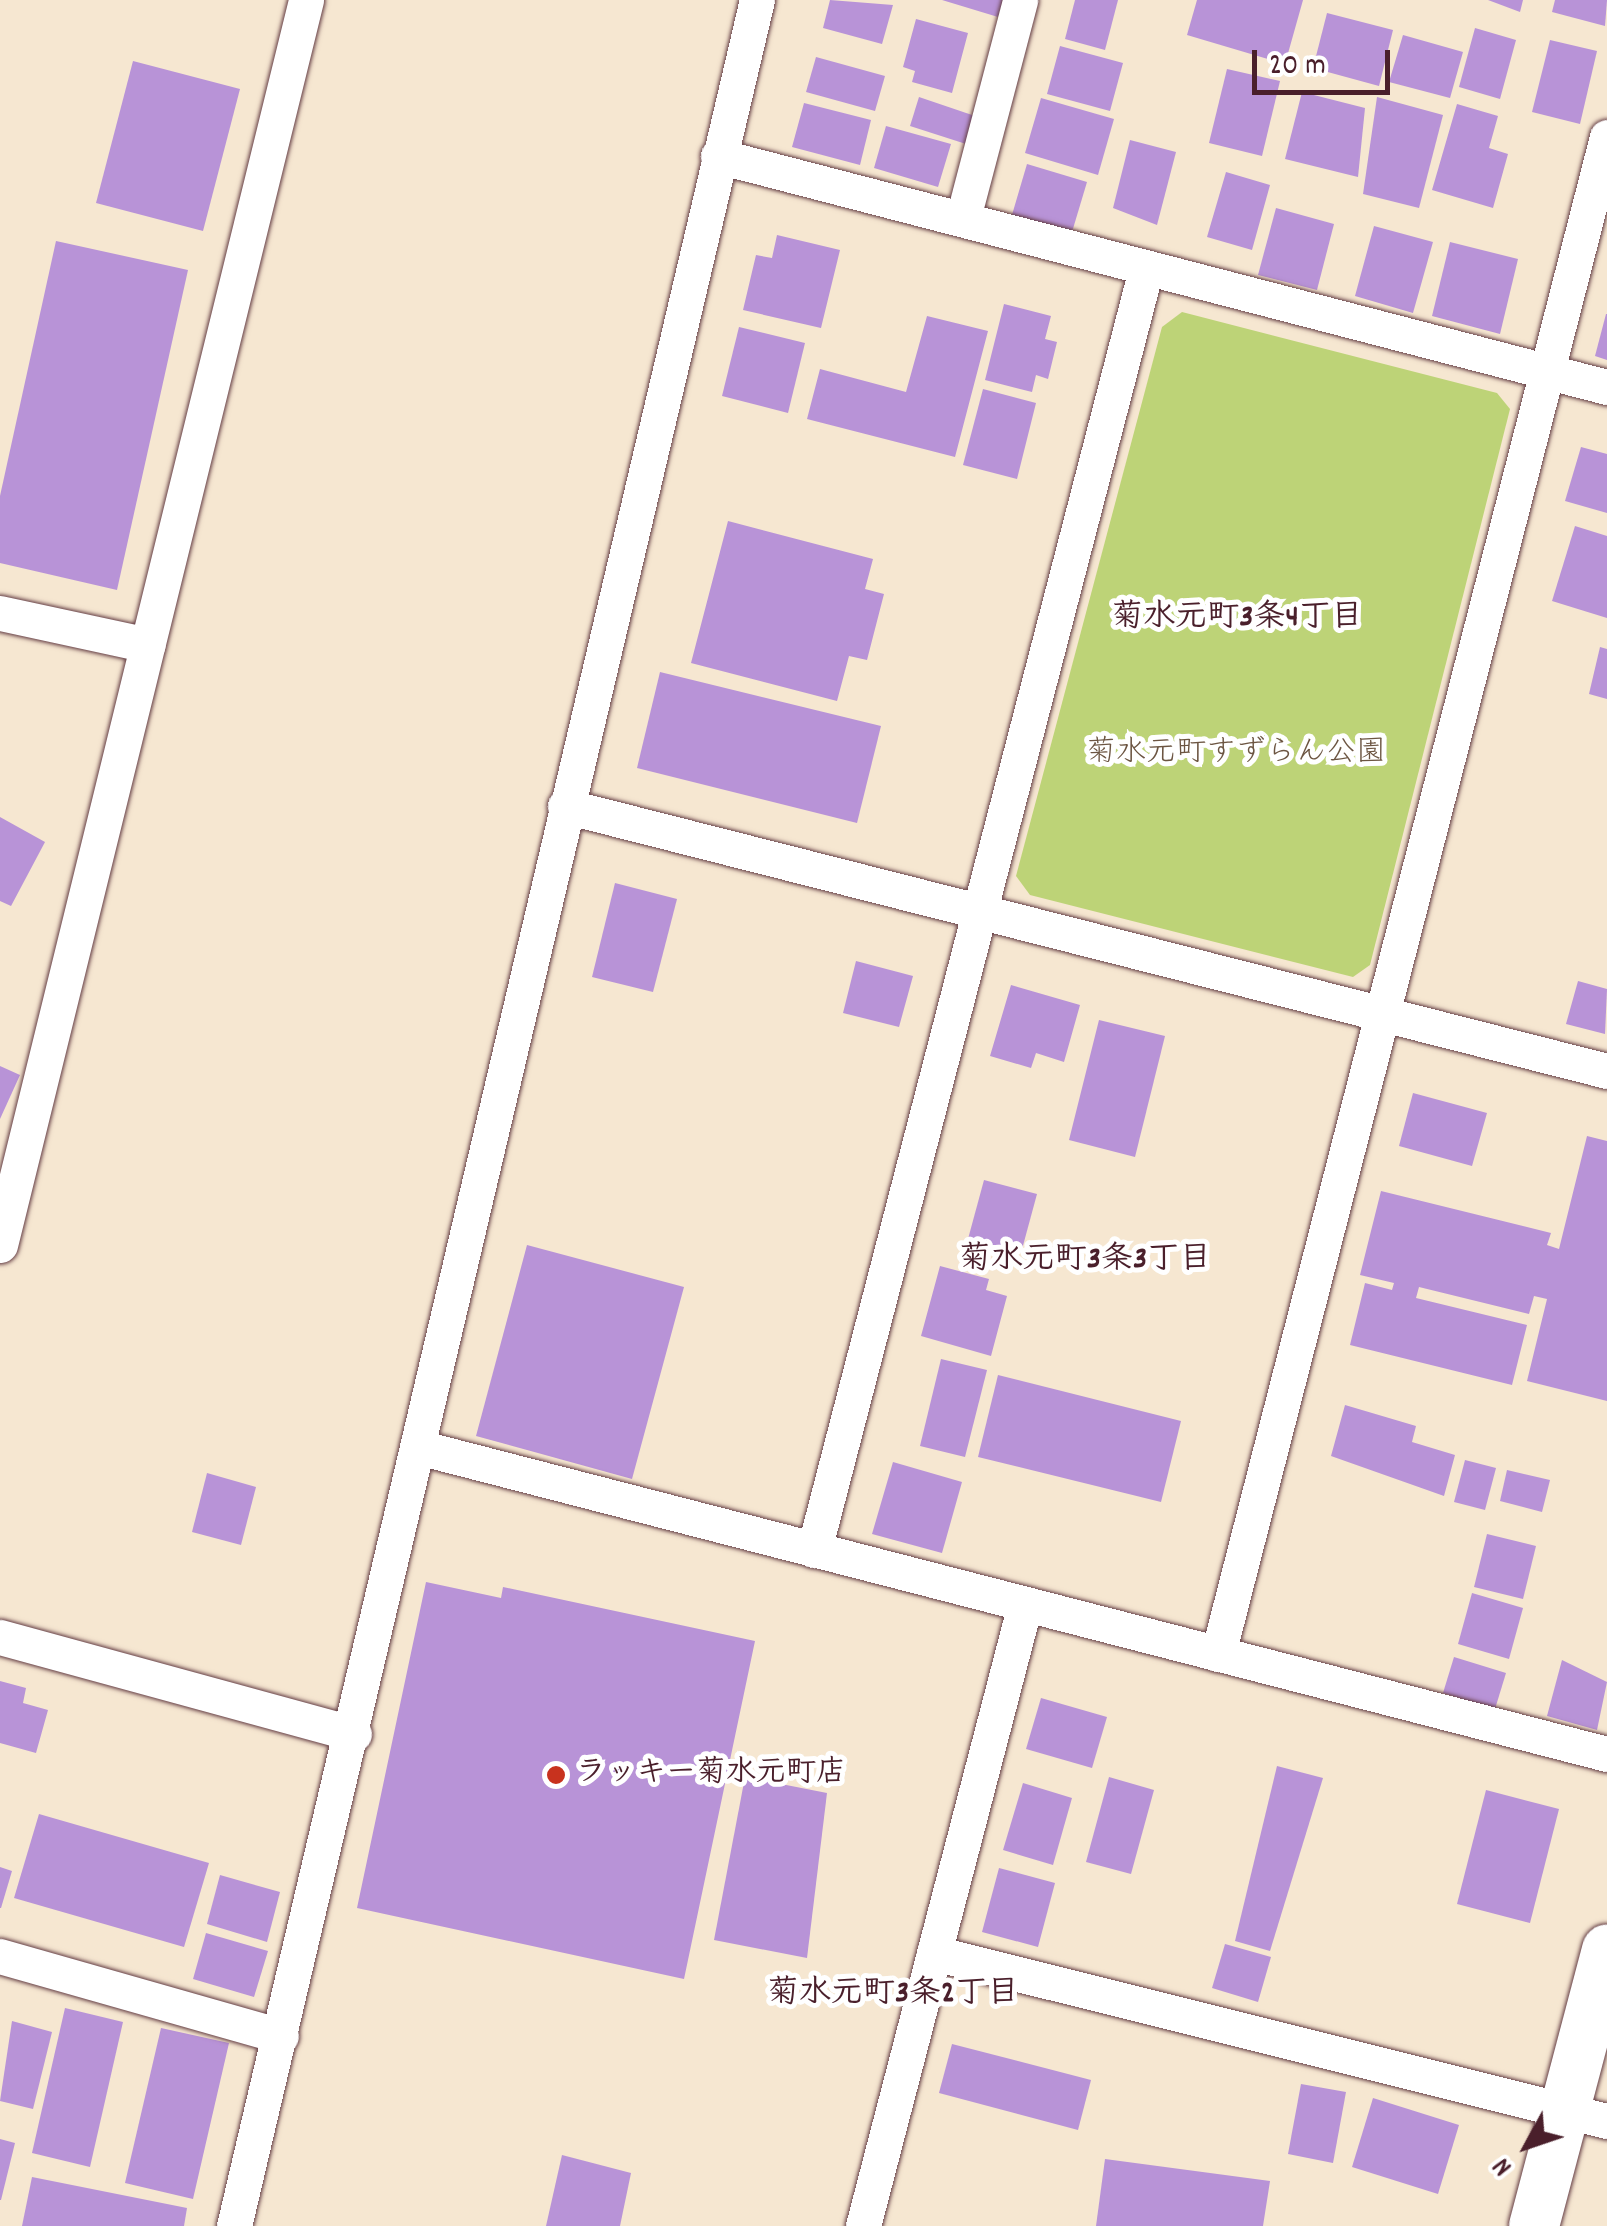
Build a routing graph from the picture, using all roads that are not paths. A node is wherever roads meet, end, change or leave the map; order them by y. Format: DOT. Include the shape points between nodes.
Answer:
graph roads {
  1 [pos="306,0"];
  2 [pos="757,0"];
  3 [pos="1020,0"];
  4 [pos="1607,137"];
  5 [pos="718,156"];
  6 [pos="963,218"];
  7 [pos="1146,269"];
  8 [pos="1545,371"];
  9 [pos="1607,388"];
  10 [pos="0,613"];
  11 [pos="148,645"];
  12 [pos="565,806"];
  13 [pos="977,912"];
  14 [pos="1385,1015"];
  15 [pos="1607,1071"];
  16 [pos="0,1245"];
  17 [pos="418,1447"];
  18 [pos="814,1550"];
  19 [pos="1025,1604"];
  20 [pos="0,1637"];
  21 [pos="1218,1654"];
  22 [pos="354,1734"];
  23 [pos="1607,1754"];
  24 [pos="1607,1949"];
  25 [pos="934,1954"];
  26 [pos="0,1956"];
  27 [pos="281,2036"];
  28 [pos="1586,2115"];
  29 [pos="234,2226"];
  30 [pos="863,2226"];
  31 [pos="1534,2226"];
  1 -- 11 [label="street"];
  2 -- 5 [label="street"];
  3 -- 6 [label="street"];
  4 -- 8 [label="street"];
  5 -- 6 [label="street"];
  5 -- 12 [label="street"];
  6 -- 7 [label="street"];
  7 -- 8 [label="street"];
  7 -- 13 [label="street"];
  8 -- 9 [label="street"];
  8 -- 14 [label="street"];
  10 -- 11 [label="street"];
  11 -- 16 [label="street"];
  12 -- 13 [label="street"];
  12 -- 17 [label="street"];
  13 -- 14 [label="street"];
  13 -- 18 [label="street"];
  14 -- 15 [label="street"];
  14 -- 21 [label="street"];
  17 -- 18 [label="street"];
  17 -- 22 [label="street"];
  18 -- 19 [label="street"];
  19 -- 21 [label="street"];
  19 -- 25 [label="street"];
  20 -- 22 [label="street"];
  21 -- 23 [label="street"];
  22 -- 27 [label="street"];
  24 -- 28 [label="street"];
  25 -- 28 [label="street"];
  25 -- 30 [label="street"];
  26 -- 27 [label="street"];
  27 -- 29 [label="street"];
  28 -- 31 [label="street"];
}
